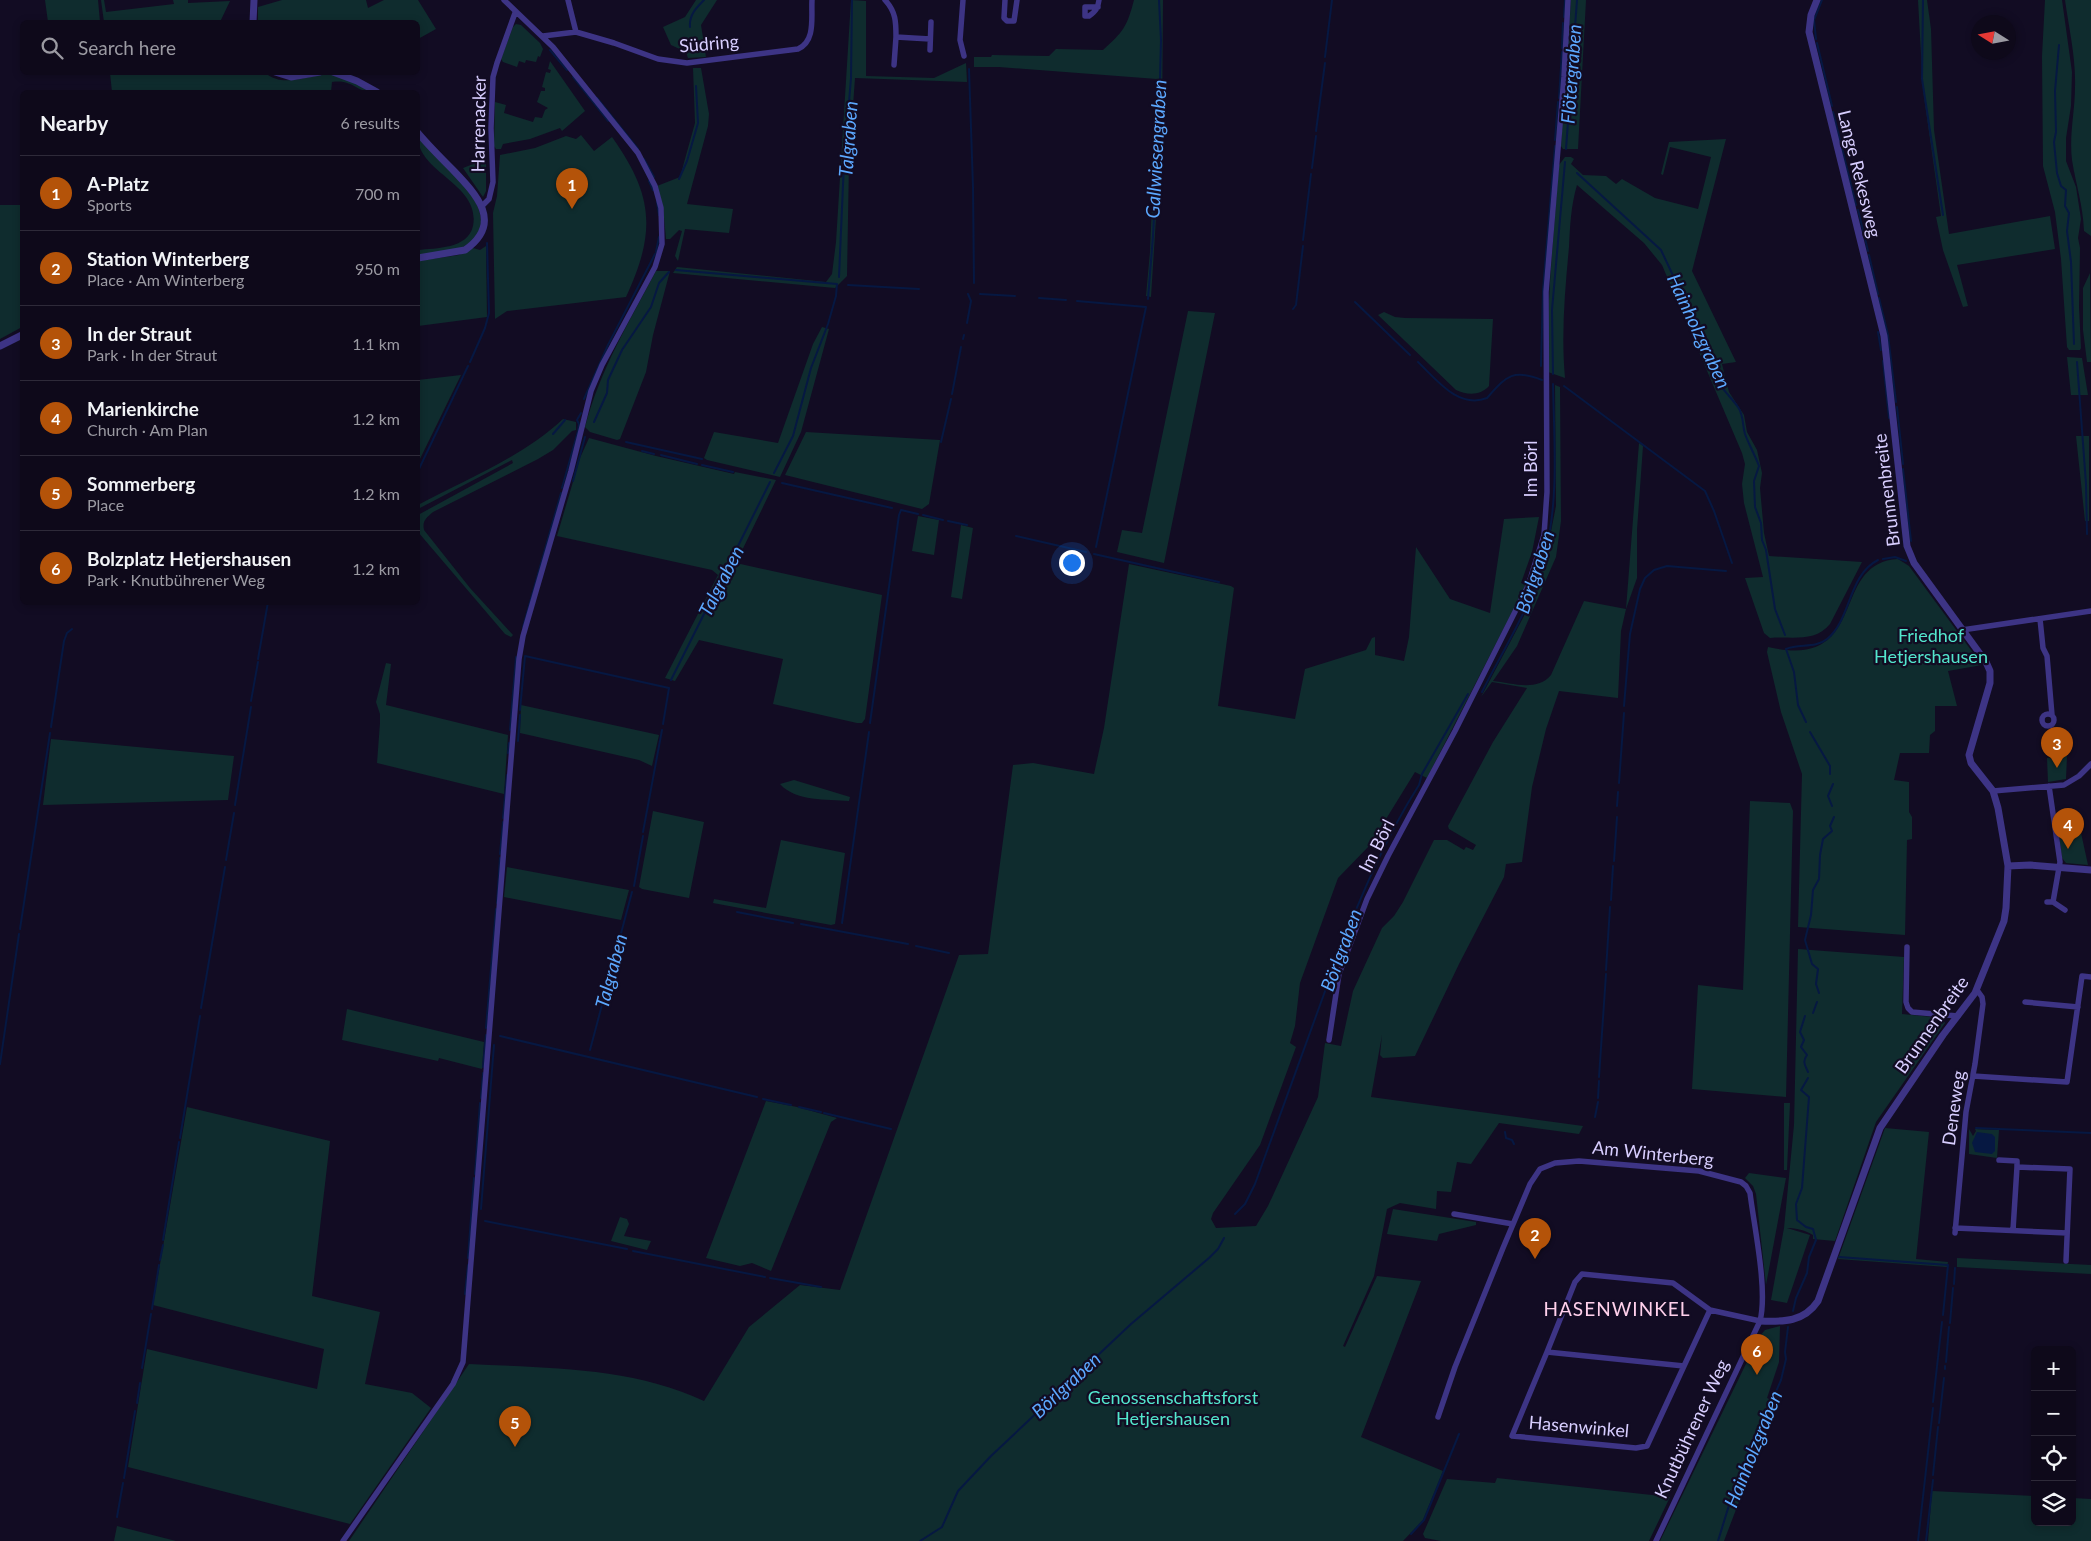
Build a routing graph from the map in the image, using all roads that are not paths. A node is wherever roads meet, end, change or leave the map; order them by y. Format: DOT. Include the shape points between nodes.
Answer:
graph roads {
  1 [pos="254,0"];
  2 [pos="504,0"];
  3 [pos="568,0"];
  4 [pos="812,0"];
  5 [pos="885,0"];
  6 [pos="963,0"];
  7 [pos="1005,0"];
  8 [pos="1017,0"];
  9 [pos="1099,0"];
  10 [pos="1568,0"];
  11 [pos="1817,0"];
  12 [pos="1098,7"];
  13 [pos="515,13"];
  14 [pos="253,20"];
  15 [pos="931,22"];
  16 [pos="576,32"];
  17 [pos="543,36"];
  18 [pos="896,37"];
  19 [pos="930,39"];
  20 [pos="930,50"];
  21 [pos="964,56"];
  22 [pos="894,65"];
  23 [pos="285,75"];
  24 [pos="303,75"];
  25 [pos="342,75"];
  26 [pos="374,90"];
  27 [pos="420,135"];
  28 [pos="482,206"];
  29 [pos="420,258"];
  30 [pos="20,336"];
  31 [pos="0,346"];
  32 [pos="1887,356"];
  33 [pos="2091,611"];
  34 [pos="2040,619"];
  35 [pos="1962,630"];
  36 [pos="2052,715"];
  37 [pos="2091,764"];
  38 [pos="2050,786"];
  39 [pos="1992,791"];
  40 [pos="2008,866"];
  41 [pos="2059,867"];
  42 [pos="2091,870"];
  43 [pos="2065,910"];
  44 [pos="1907,947"];
  45 [pos="2091,977"];
  46 [pos="1977,990"];
  47 [pos="2025,1002"];
  48 [pos="2078,1007"];
  49 [pos="1958,1016"];
  50 [pos="1329,1040"];
  51 [pos="1973,1076"];
  52 [pos="1999,1160"];
  53 [pos="2017,1167"];
  54 [pos="1454,1214"];
  55 [pos="1513,1224"];
  56 [pos="2013,1230"];
  57 [pos="2067,1233"];
  58 [pos="2066,1262"];
  59 [pos="1710,1310"];
  60 [pos="1760,1321"];
  61 [pos="1548,1352"];
  62 [pos="1684,1366"];
  63 [pos="1438,1417"];
  64 [pos="343,1541"];
  65 [pos="1656,1541"];
  1 -- 14 [label="street"];
  2 -- 13 [label="street"];
  3 -- 16 [label="street"];
  4 -- 16 [label="street, Südring" via="810,34 805,46 798,49 700,62 672,62"];
  5 -- 18 [label="street" via="895,18"];
  6 -- 21 [label="street" via="960,40"];
  7 -- 8 [label="street" via="1004,18 1007,21 1014,21"];
  9 -- 12 [label="street"];
  10 -- 50 [label="street, Im Börl" via="1546,292 1547,492 1542,546 1520,606 1360,914 1339,974"];
  11 -- 32 [label="street, Lange Rekesweg" via="1809,32"];
  13 -- 17 [label="street"];
  13 -- 28 [label="street, Harrenacker" via="493,77 492,192"];
  15 -- 19 [label="street"];
  16 -- 17 [label="street, Südring"];
  17 -- 64 [label="street" via="638,153 655,186 661,208 662,244 655,267 602,365 591,392 520,650 463,1362 453,1384"];
  18 -- 19 [label="street"];
  18 -- 22 [label="street"];
  19 -- 20 [label="street"];
  23 -- 24 [label="street"];
  25 -- 26 [label="street"];
  27 -- 28 [label="street" via="470,188"];
  28 -- 29 [label="street" via="484,224 471,246 455,253"];
  30 -- 31 [label="street"];
  32 -- 35 [label="street, Brunnenbreite" via="1910,556"];
  33 -- 34 [label="street"];
  34 -- 35 [label="street"];
  34 -- 36 [label="street"];
  35 -- 39 [label="street, Brunnenbreite" via="1990,671 1988,692 1969,755 1971,763"];
  37 -- 38 [label="street" via="2069,783"];
  38 -- 39 [label="street"];
  38 -- 41 [label="street"];
  39 -- 40 [label="street, Brunnenbreite"];
  40 -- 41 [label="street"];
  40 -- 46 [label="street, Brunnenbreite" via="2004,921"];
  41 -- 42 [label="street"];
  41 -- 43 [label="street" via="2050,902"];
  44 -- 49 [label="street" via="1908,1008 1912,1012"];
  45 -- 48 [label="street" via="2082,976"];
  46 -- 49 [label="street, Brunnenbreite"];
  46 -- 51 [label="street, Deneweg" via="1982,1004"];
  47 -- 48 [label="street"];
  48 -- 51 [label="street" via="2067,1082"];
  49 -- 60 [label="street, Brunnenbreite" via="1885,1118 1818,1301 1800,1318"];
  51 -- 56 [label="street, Deneweg" via="1966,1112 1955,1230"];
  52 -- 53 [label="street" via="2017,1161"];
  53 -- 56 [label="street"];
  53 -- 57 [label="street" via="2070,1169"];
  54 -- 55 [label="street"];
  55 -- 60 [label="street, Am Winterberg" via="1535,1175 1540,1169 1555,1163 1580,1161 1683,1170 1741,1182 1750,1192 1762,1288"];
  55 -- 63 [label="street, Am Winterberg"];
  56 -- 57 [label="street"];
  57 -- 58 [label="street"];
  59 -- 60 [label="street, Hasenwinkel"];
  59 -- 61 [label="street, Hasenwinkel" via="1673,1284 1582,1274 1575,1282"];
  59 -- 62 [label="street, Hasenwinkel"];
  60 -- 65 [label="street, Knutbührener Weg"];
  61 -- 62 [label="street"];
  61 -- 62 [label="street, Hasenwinkel" via="1512,1436 1636,1448 1647,1446"];
}
